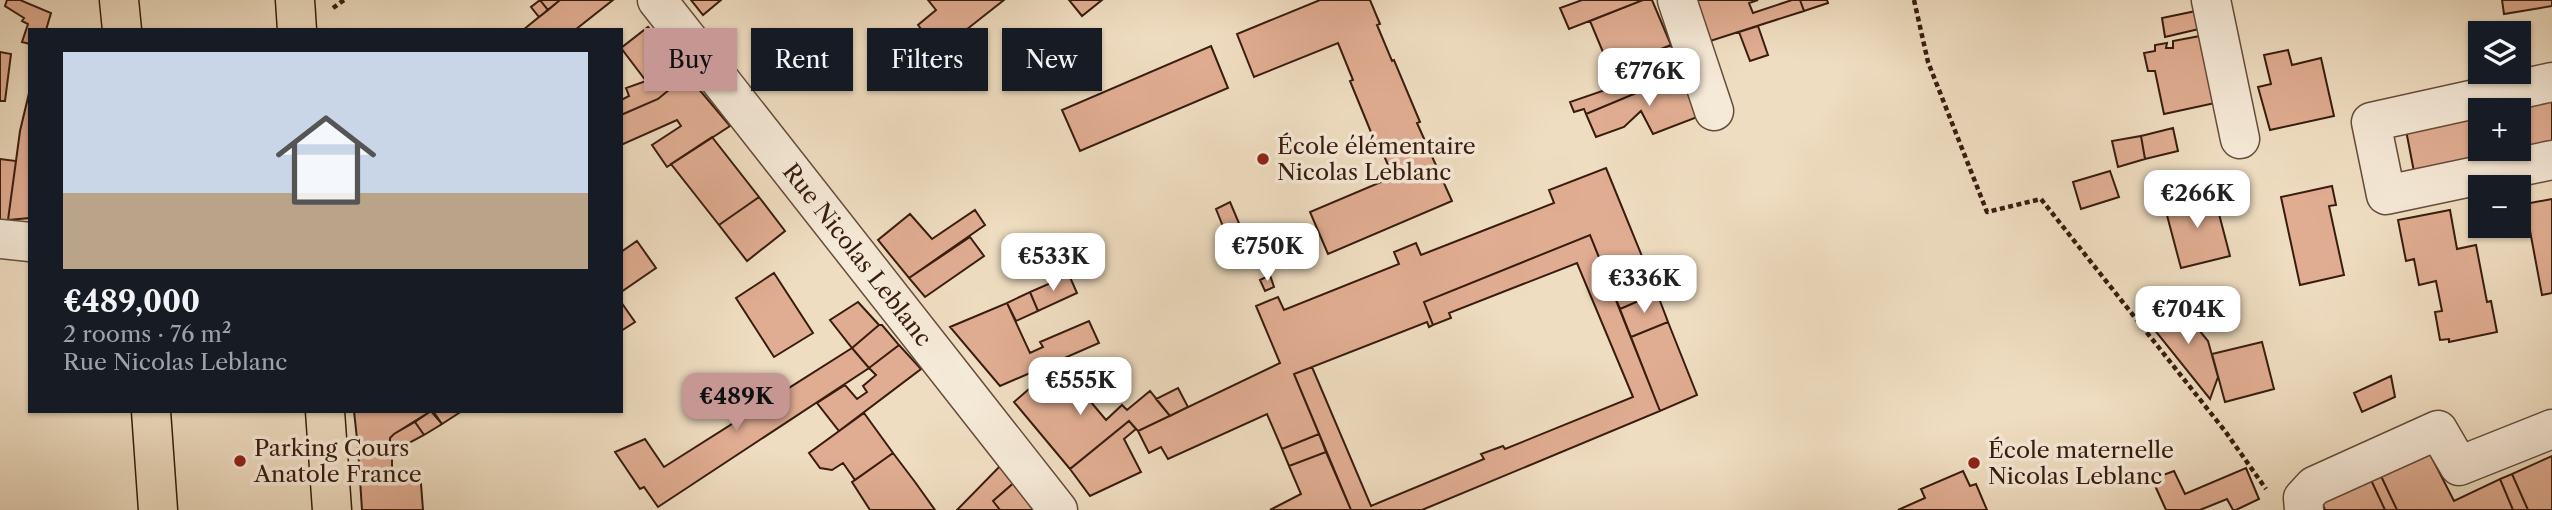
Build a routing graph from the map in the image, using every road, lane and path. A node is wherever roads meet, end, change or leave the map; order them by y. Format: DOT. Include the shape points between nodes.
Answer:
graph roads {
  1 [pos="119,0"];
  2 [pos="295,0"];
  3 [pos="657,0"];
  4 [pos="1677,0"];
  5 [pos="1914,0"];
  6 [pos="2211,0"];
  7 [pos="122,28"];
  8 [pos="297,28"];
  9 [pos="2552,82"];
  10 [pos="1714,111"];
  11 [pos="2240,139"];
  12 [pos="2552,160"];
  13 [pos="0,239"];
  14 [pos="28,242"];
  15 [pos="151,413"];
  16 [pos="325,413"];
  17 [pos="2552,429"];
  18 [pos="2288,504"];
  19 [pos="158,510"];
  20 [pos="332,510"];
  21 [pos="1058,510"];
  1 -- 7 [label="main road"];
  2 -- 8 [label="main road"];
  3 -- 21 [label="street, Rue Nicolas Leblanc"];
  4 -- 10 [label="street"];
  5 -- 18 [label="path" via="1928,62 1987,212 2041,199"];
  6 -- 11 [label="street"];
  9 -- 12 [label="street" via="2371,122 2386,195"];
  13 -- 14 [label="street"];
  15 -- 19 [label="main road"];
  16 -- 20 [label="main road"];
  17 -- 18 [label="street" via="2459,466 2438,430 2314,486 2303,498"];
}
